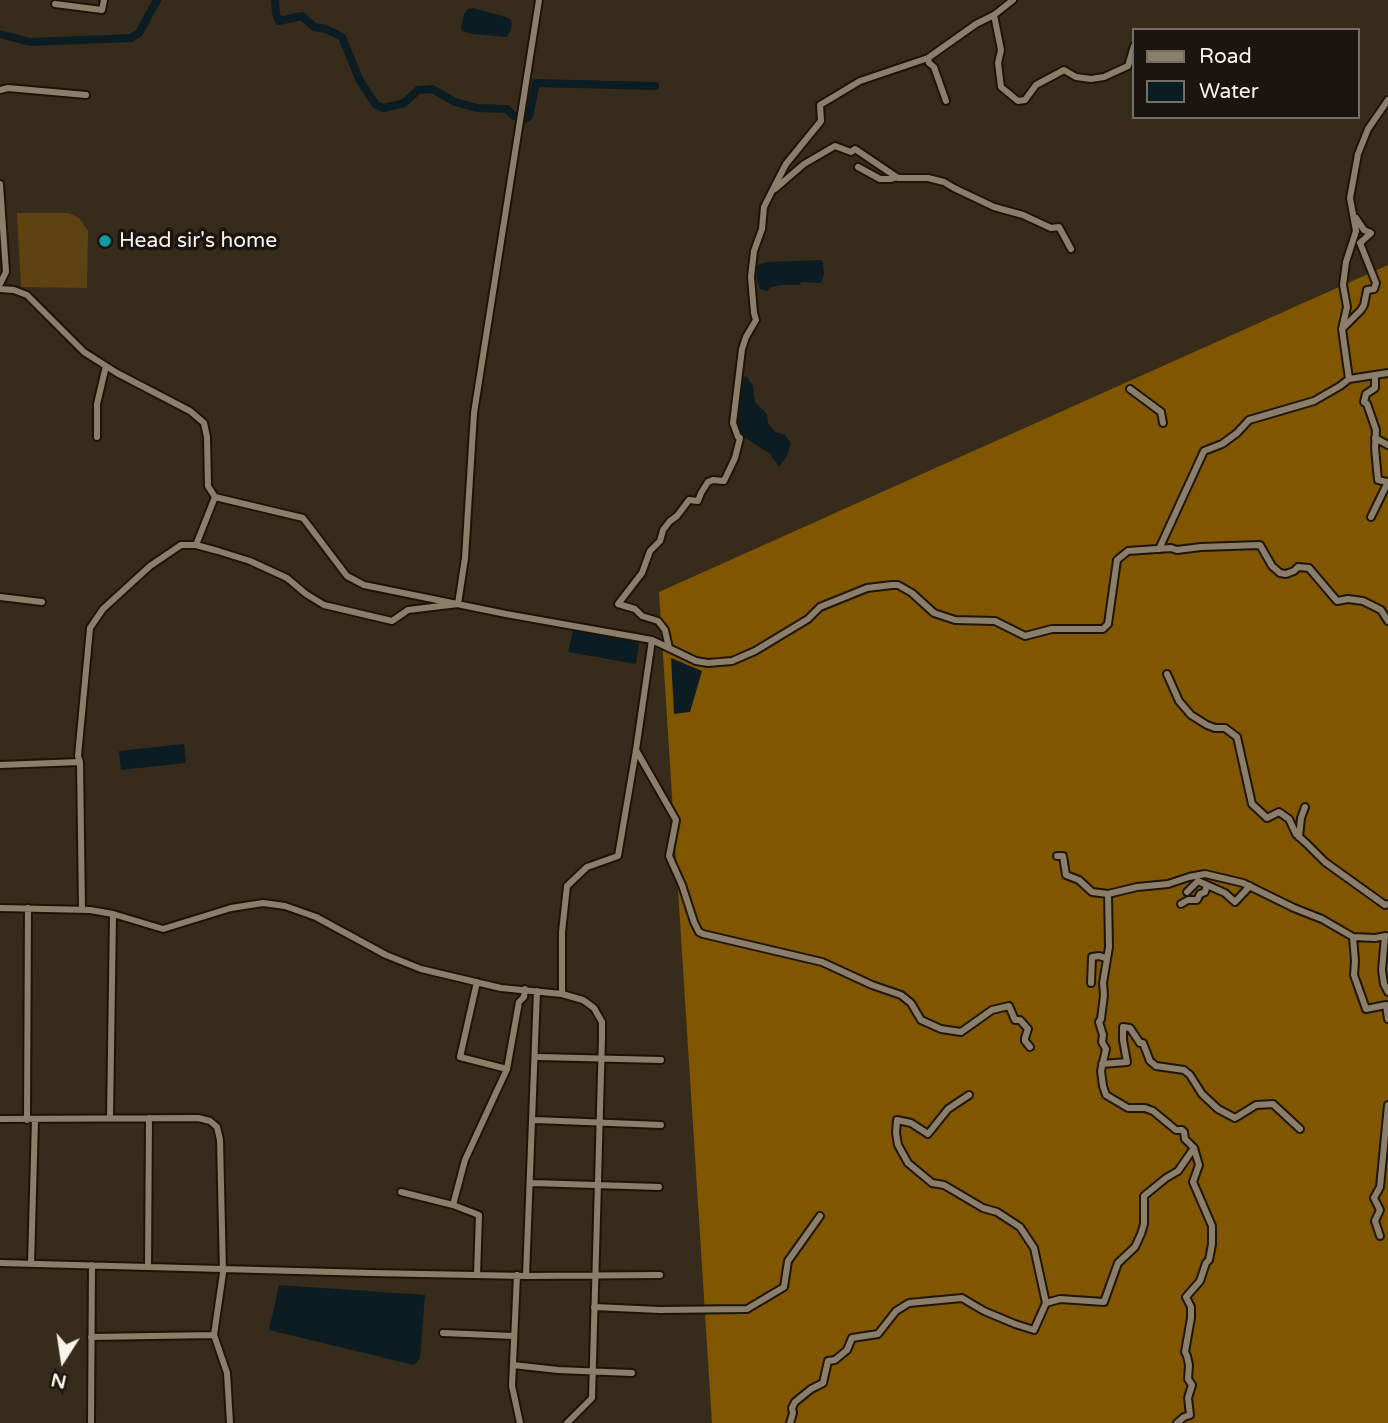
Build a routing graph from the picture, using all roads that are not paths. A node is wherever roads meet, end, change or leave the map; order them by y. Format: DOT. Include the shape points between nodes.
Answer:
graph roads {
  1 [pos="104,0"];
  2 [pos="539,0"];
  3 [pos="1013,0"];
  4 [pos="55,4"];
  5 [pos="994,15"];
  6 [pos="1132,53"];
  7 [pos="928,58"];
  8 [pos="0,90"];
  9 [pos="86,95"];
  10 [pos="1388,100"];
  11 [pos="946,101"];
  12 [pos="858,167"];
  13 [pos="897,177"];
  14 [pos="0,184"];
  15 [pos="771,193"];
  16 [pos="1353,213"];
  17 [pos="1072,249"];
  18 [pos="0,286"];
  19 [pos="1342,329"];
  20 [pos="106,366"];
  21 [pos="1388,373"];
  22 [pos="1375,375"];
  23 [pos="1349,379"];
  24 [pos="1130,389"];
  25 [pos="1163,423"];
  26 [pos="97,436"];
  27 [pos="1375,438"];
  28 [pos="1388,445"];
  29 [pos="215,497"];
  30 [pos="1371,517"];
  31 [pos="197,545"];
  32 [pos="1159,549"];
  33 [pos="0,597"];
  34 [pos="42,602"];
  35 [pos="458,604"];
  36 [pos="1388,621"];
  37 [pos="652,640"];
  38 [pos="669,648"];
  39 [pos="1167,674"];
  40 [pos="636,750"];
  41 [pos="80,762"];
  42 [pos="0,765"];
  43 [pos="1305,807"];
  44 [pos="1298,837"];
  45 [pos="1056,856"];
  46 [pos="1207,885"];
  47 [pos="1250,886"];
  48 [pos="1187,892"];
  49 [pos="1108,894"];
  50 [pos="1181,904"];
  51 [pos="1388,904"];
  52 [pos="0,908"];
  53 [pos="28,908"];
  54 [pos="82,910"];
  55 [pos="113,914"];
  56 [pos="1387,936"];
  57 [pos="1353,937"];
  58 [pos="1106,958"];
  59 [pos="477,982"];
  60 [pos="1091,983"];
  61 [pos="525,989"];
  62 [pos="537,991"];
  63 [pos="1388,992"];
  64 [pos="562,994"];
  65 [pos="1387,1004"];
  66 [pos="1388,1018"];
  67 [pos="1030,1047"];
  68 [pos="539,1057"];
  69 [pos="601,1059"];
  70 [pos="661,1060"];
  71 [pos="1102,1064"];
  72 [pos="508,1069"];
  73 [pos="969,1095"];
  74 [pos="1388,1105"];
  75 [pos="110,1118"];
  76 [pos="149,1118"];
  77 [pos="0,1119"];
  78 [pos="27,1120"];
  79 [pos="35,1120"];
  80 [pos="535,1120"];
  81 [pos="599,1123"];
  82 [pos="661,1125"];
  83 [pos="1300,1129"];
  84 [pos="1194,1148"];
  85 [pos="533,1183"];
  86 [pos="598,1186"];
  87 [pos="659,1187"];
  88 [pos="401,1192"];
  89 [pos="453,1205"];
  90 [pos="820,1216"];
  91 [pos="1380,1236"];
  92 [pos="0,1263"];
  93 [pos="31,1264"];
  94 [pos="92,1265"];
  95 [pos="148,1266"];
  96 [pos="222,1269"];
  97 [pos="477,1275"];
  98 [pos="517,1275"];
  99 [pos="660,1275"];
  100 [pos="526,1276"];
  101 [pos="595,1276"];
  102 [pos="1046,1303"];
  103 [pos="594,1307"];
  104 [pos="443,1333"];
  105 [pos="214,1335"];
  106 [pos="514,1336"];
  107 [pos="91,1337"];
  108 [pos="513,1365"];
  109 [pos="593,1371"];
  110 [pos="632,1373"];
  111 [pos="91,1423"];
  112 [pos="230,1423"];
  113 [pos="520,1423"];
  114 [pos="567,1423"];
  115 [pos="790,1423"];
  116 [pos="1177,1423"];
  1 -- 4 [label="street" via="102,10"];
  2 -- 35 [label="street" via="474,413"];
  3 -- 5 [label="street"];
  5 -- 6 [label="street" via="1001,50 1001,87 1018,101 1064,70 1076,77 1104,77 1128,66"];
  5 -- 7 [label="street"];
  7 -- 11 [label="street"];
  7 -- 15 [label="street" via="860,81 820,105 821,121 786,164"];
  8 -- 9 [label="street"];
  10 -- 16 [label="street" via="1358,154 1350,198"];
  12 -- 13 [label="street" via="880,179"];
  13 -- 15 [label="street" via="855,149 851,152 835,146 804,164"];
  13 -- 17 [label="street" via="944,182 994,207 1059,227"];
  14 -- 18 [label="street" via="6,272"];
  15 -- 38 [label="street" via="752,264 756,320 742,349 733,424 740,438 736,458 724,481 708,482 698,501 689,500 670,521 642,573 618,604 658,621"];
  16 -- 19 [label="street" via="1356,231 1346,262 1343,285 1347,307"];
  16 -- 19 [label="street" via="1371,233 1360,243 1376,283 1374,289 1367,290 1361,310"];
  18 -- 20 [label="street" via="27,295 84,352"];
  19 -- 23 [label="street"];
  20 -- 26 [label="street" via="97,404"];
  20 -- 29 [label="street" via="204,423 208,485"];
  21 -- 22 [label="street"];
  22 -- 23 [label="street"];
  22 -- 27 [label="street" via="1375,388 1364,402 1372,416"];
  23 -- 32 [label="street" via="1314,401 1249,420 1222,444 1204,451"];
  24 -- 25 [label="street" via="1161,412"];
  27 -- 28 [label="street"];
  27 -- 30 [label="street" via="1378,480 1388,482"];
  29 -- 31 [label="street"];
  29 -- 35 [label="street" via="303,518 348,576 364,585"];
  31 -- 35 [label="street" via="287,578 324,605 392,621 408,610"];
  31 -- 41 [label="street" via="181,545 150,566 103,609 90,628"];
  32 -- 36 [label="street" via="1260,545 1280,573 1298,566 1309,568 1337,601 1363,601 1381,610"];
  32 -- 38 [label="street" via="1128,551 1118,560 1108,624 1103,629 1052,629 1025,636 995,621 955,620 934,613 912,593 892,585 867,588 820,607 808,619 732,661 696,661"];
  33 -- 34 [label="street"];
  35 -- 37 [label="street"];
  37 -- 38 [label="street"];
  37 -- 40 [label="street"];
  39 -- 44 [label="street" via="1191,715 1237,737 1252,804 1267,818 1279,812 1289,818"];
  40 -- 64 [label="street" via="618,856 587,867 567,886"];
  40 -- 67 [label="street" via="676,820 669,856 699,932 822,962 901,995 921,1020 941,1029 961,1032 992,1010 1009,1006 1015,1020 1028,1029 1025,1041"];
  41 -- 42 [label="street"];
  41 -- 54 [label="street"];
  43 -- 44 [label="street"];
  44 -- 51 [label="street" via="1325,862"];
  45 -- 49 [label="street" via="1062,856 1066,875 1093,892"];
  46 -- 47 [label="street" via="1236,902"];
  46 -- 48 [label="street" via="1198,881"];
  46 -- 50 [label="street" via="1196,900"];
  47 -- 49 [label="street" via="1205,874"];
  47 -- 57 [label="street"];
  49 -- 58 [label="street"];
  52 -- 53 [label="street"];
  53 -- 54 [label="street"];
  53 -- 78 [label="street"];
  54 -- 55 [label="street"];
  55 -- 59 [label="street" via="163,929 231,908 263,903 285,906 421,969"];
  55 -- 75 [label="street"];
  56 -- 57 [label="street"];
  56 -- 63 [label="street" via="1382,970"];
  57 -- 65 [label="street" via="1354,975 1366,1009"];
  58 -- 60 [label="street" via="1092,957"];
  58 -- 71 [label="street" via="1099,1022 1105,1049"];
  59 -- 61 [label="street"];
  59 -- 72 [label="street" via="460,1057"];
  61 -- 62 [label="street"];
  61 -- 72 [label="street"];
  62 -- 64 [label="street"];
  62 -- 100 [label="street"];
  64 -- 69 [label="street" via="594,1008 602,1022"];
  65 -- 66 [label="street"];
  68 -- 69 [label="street"];
  69 -- 70 [label="street"];
  69 -- 81 [label="street"];
  71 -- 83 [label="street" via="1127,1062 1124,1027 1130,1028 1150,1061 1184,1070 1218,1109 1235,1118 1256,1105 1273,1104"];
  71 -- 84 [label="street" via="1106,1095 1128,1108 1153,1111 1176,1130 1182,1129"];
  72 -- 89 [label="street" via="465,1160"];
  73 -- 102 [label="street" via="948,1109 928,1134 897,1120 898,1145 908,1163 932,1183 944,1185 1020,1227 1034,1248"];
  74 -- 91 [label="street" via="1380,1187 1374,1198 1380,1210 1375,1220"];
  75 -- 76 [label="street"];
  75 -- 79 [label="street"];
  76 -- 95 [label="street"];
  76 -- 96 [label="street" via="198,1118 217,1127"];
  77 -- 78 [label="street"];
  78 -- 79 [label="street"];
  79 -- 93 [label="street"];
  80 -- 81 [label="street"];
  81 -- 82 [label="street"];
  81 -- 86 [label="street"];
  84 -- 102 [label="street" via="1178,1171 1144,1196 1141,1234 1118,1263 1104,1302 1060,1299"];
  84 -- 116 [label="street" via="1199,1165 1192,1182 1212,1226 1212,1244 1200,1281 1186,1297 1191,1307 1185,1352 1192,1385 1190,1415"];
  85 -- 86 [label="street"];
  86 -- 87 [label="street"];
  86 -- 101 [label="street"];
  88 -- 89 [label="street"];
  89 -- 97 [label="street" via="479,1215"];
  90 -- 103 [label="street" via="788,1261 784,1287 747,1309"];
  92 -- 93 [label="street"];
  93 -- 94 [label="street"];
  94 -- 95 [label="street"];
  94 -- 107 [label="street"];
  95 -- 96 [label="street"];
  96 -- 97 [label="street"];
  96 -- 105 [label="street"];
  97 -- 98 [label="street"];
  98 -- 100 [label="street"];
  98 -- 106 [label="street"];
  99 -- 101 [label="street"];
  100 -- 101 [label="street"];
  101 -- 103 [label="street"];
  102 -- 115 [label="street" via="1034,1330 1014,1325 962,1298 909,1303 877,1334 852,1338 847,1350 828,1361 823,1383 795,1402"];
  103 -- 109 [label="street"];
  104 -- 106 [label="street"];
  105 -- 107 [label="street"];
  105 -- 112 [label="street" via="228,1373"];
  106 -- 108 [label="street"];
  107 -- 111 [label="street"];
  108 -- 109 [label="street"];
  108 -- 113 [label="street" via="512,1386"];
  109 -- 110 [label="street"];
  109 -- 114 [label="street" via="592,1398"];
}
